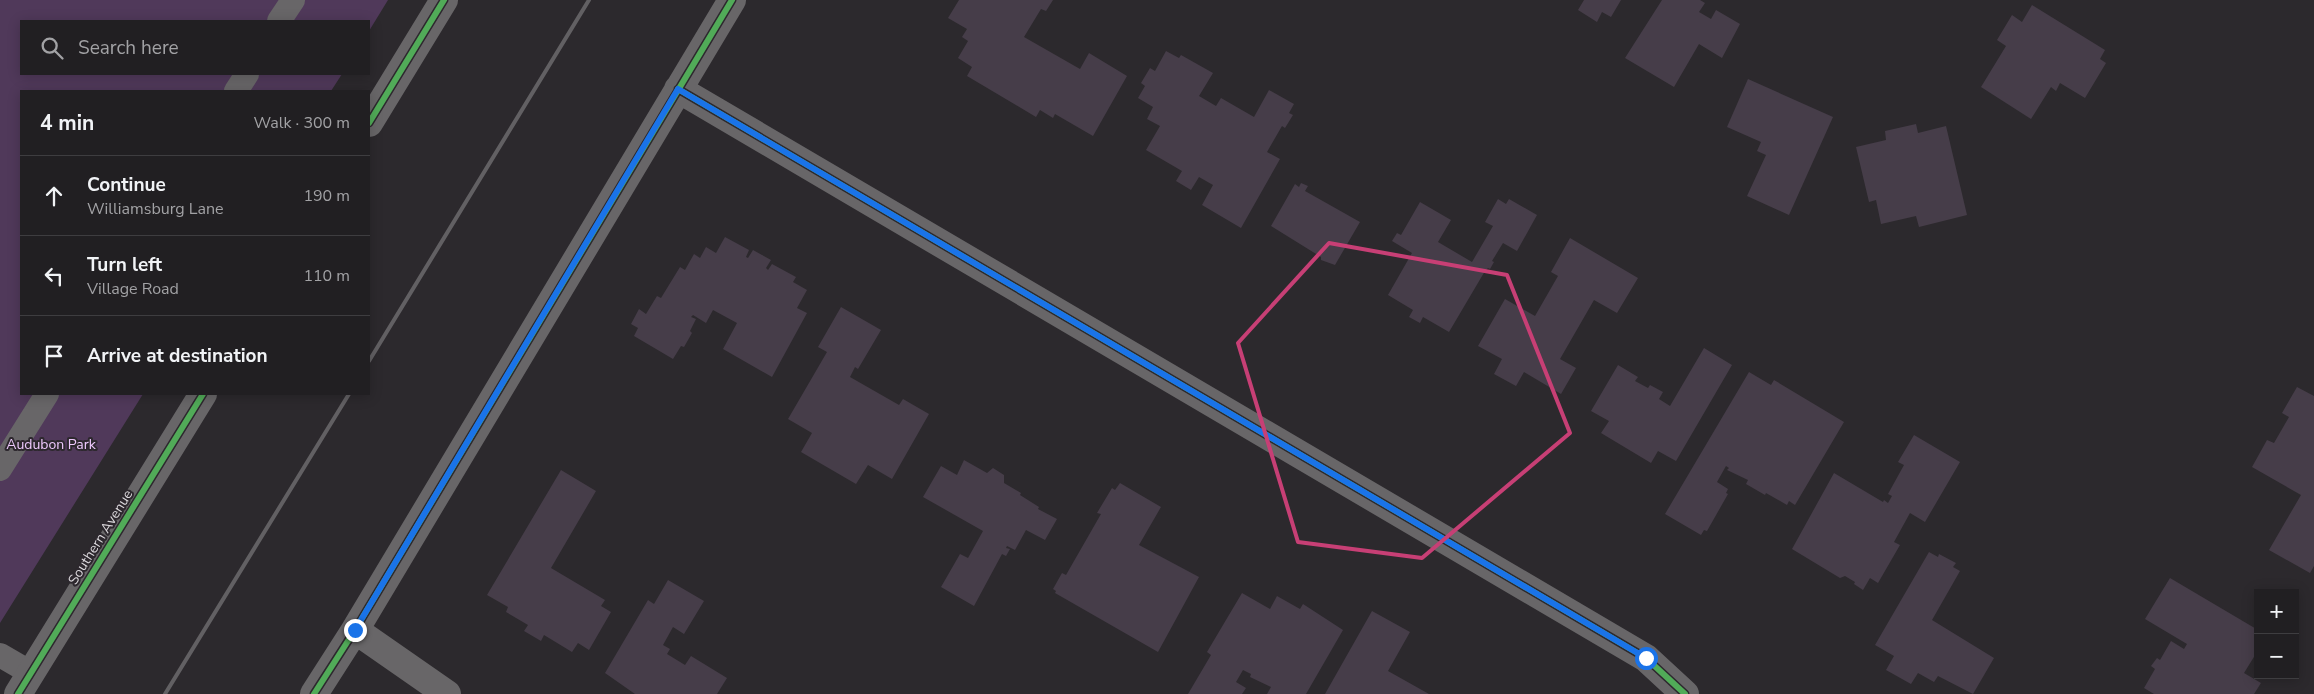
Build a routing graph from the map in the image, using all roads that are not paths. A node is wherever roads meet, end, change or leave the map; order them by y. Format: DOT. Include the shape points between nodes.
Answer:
graph roads {
  1 [pos="293,0"];
  2 [pos="444,0"];
  3 [pos="732,0"];
  4 [pos="281,20"];
  5 [pos="246,75"];
  6 [pos="678,89"];
  7 [pos="237,90"];
  8 [pos="370,121"];
  9 [pos="46,395"];
  10 [pos="201,395"];
  11 [pos="0,469"];
  12 [pos="355,630"];
  13 [pos="0,654"];
  14 [pos="25,684"];
  15 [pos="314,694"];
  16 [pos="447,694"];
  17 [pos="1685,694"];
  1 -- 4 [label="lane"];
  2 -- 8 [label="street"];
  3 -- 6 [label="street"];
  5 -- 7 [label="lane"];
  6 -- 12 [label="street"];
  6 -- 17 [label="street" via="1646,658"];
  9 -- 11 [label="lane"];
  10 -- 14 [label="street, Southern Avenue"];
  12 -- 15 [label="street"];
  12 -- 16 [label="street"];
  13 -- 14 [label="lane"];
}
